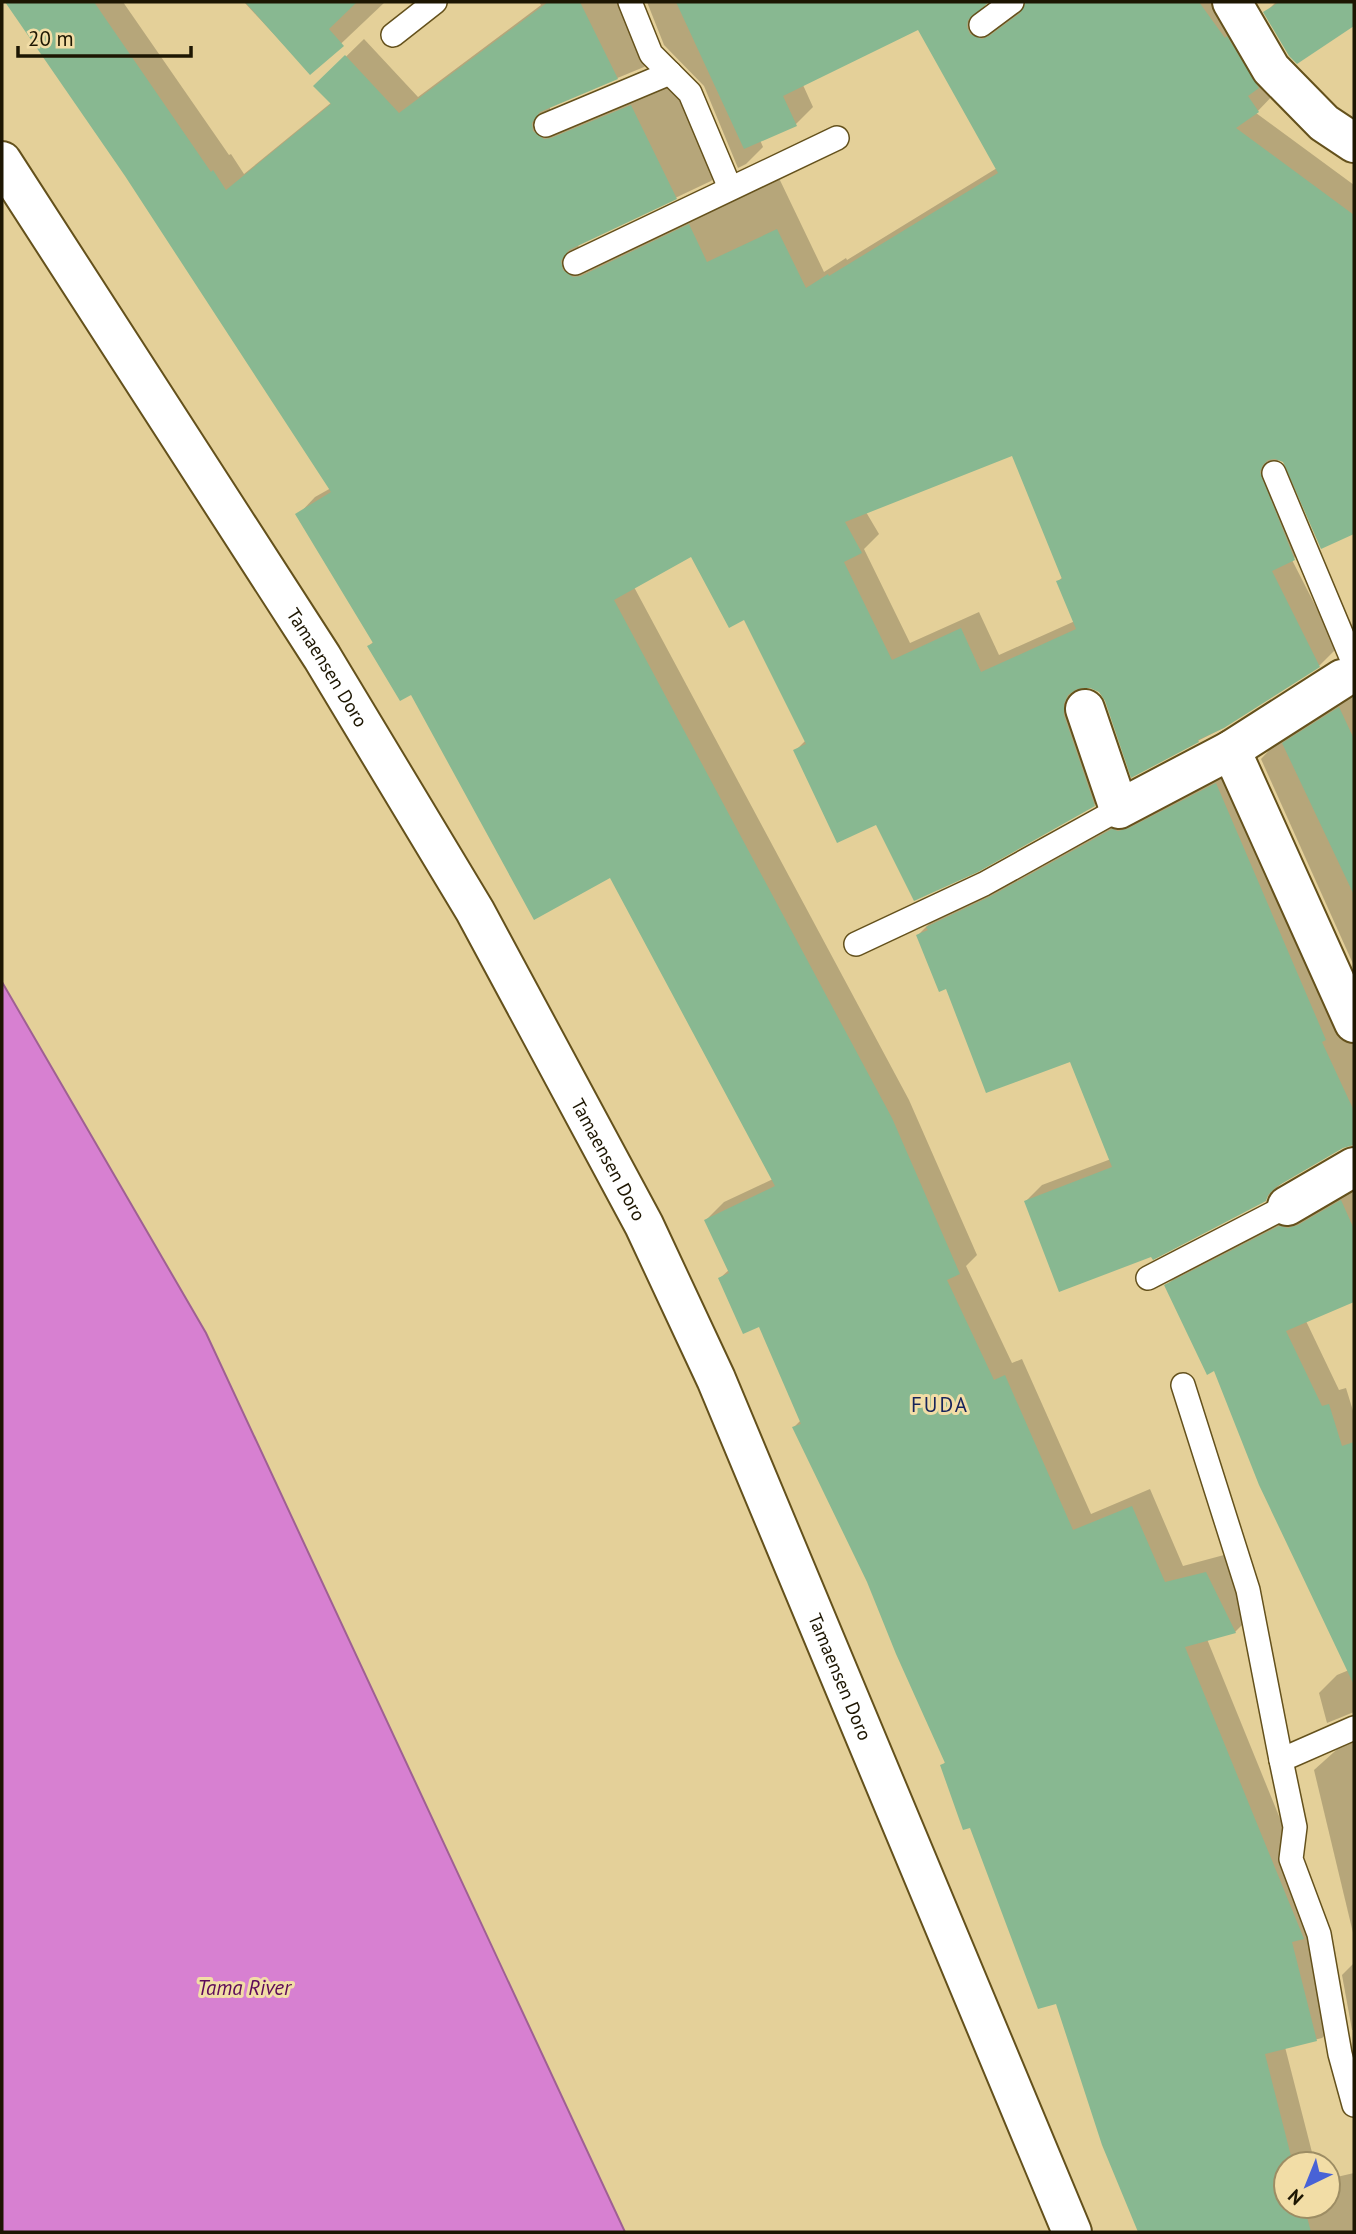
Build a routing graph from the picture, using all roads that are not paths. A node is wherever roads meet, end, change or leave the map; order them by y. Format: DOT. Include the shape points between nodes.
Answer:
graph roads {
  1 [pos="435,2"];
  2 [pos="630,2"];
  3 [pos="1012,2"];
  4 [pos="1232,2"];
  5 [pos="981,25"];
  6 [pos="393,36"];
  7 [pos="670,73"];
  8 [pos="546,125"];
  9 [pos="1352,137"];
  10 [pos="837,138"];
  11 [pos="2,161"];
  12 [pos="730,188"];
  13 [pos="575,263"];
  14 [pos="1274,473"];
  15 [pos="1350,671"];
  16 [pos="1085,709"];
  17 [pos="1231,750"];
  18 [pos="1119,809"];
  19 [pos="856,944"];
  20 [pos="1354,1023"];
  21 [pos="1354,1167"];
  22 [pos="1287,1206"];
  23 [pos="1148,1278"];
  24 [pos="1183,1385"];
  25 [pos="1354,1728"];
  26 [pos="1281,1760"];
  27 [pos="1354,2105"];
  28 [pos="1072,2232"];
  1 -- 6 [label="lane"];
  2 -- 7 [label="lane" via="651,54"];
  3 -- 5 [label="lane"];
  4 -- 9 [label="street" via="1271,69 1324,123"];
  7 -- 8 [label="lane"];
  7 -- 12 [label="lane" via="690,93"];
  10 -- 12 [label="lane"];
  11 -- 28 [label="street, Tamaensen Doro" via="322,657 475,911 644,1225 716,1378"];
  12 -- 13 [label="lane"];
  14 -- 15 [label="lane"];
  15 -- 17 [label="street"];
  16 -- 18 [label="street"];
  17 -- 18 [label="street"];
  17 -- 20 [label="street"];
  18 -- 19 [label="lane" via="984,884"];
  21 -- 22 [label="street"];
  22 -- 23 [label="lane"];
  24 -- 26 [label="lane" via="1248,1590"];
  25 -- 26 [label="lane"];
  26 -- 27 [label="lane" via="1295,1827 1291,1859 1319,1934"];
}
